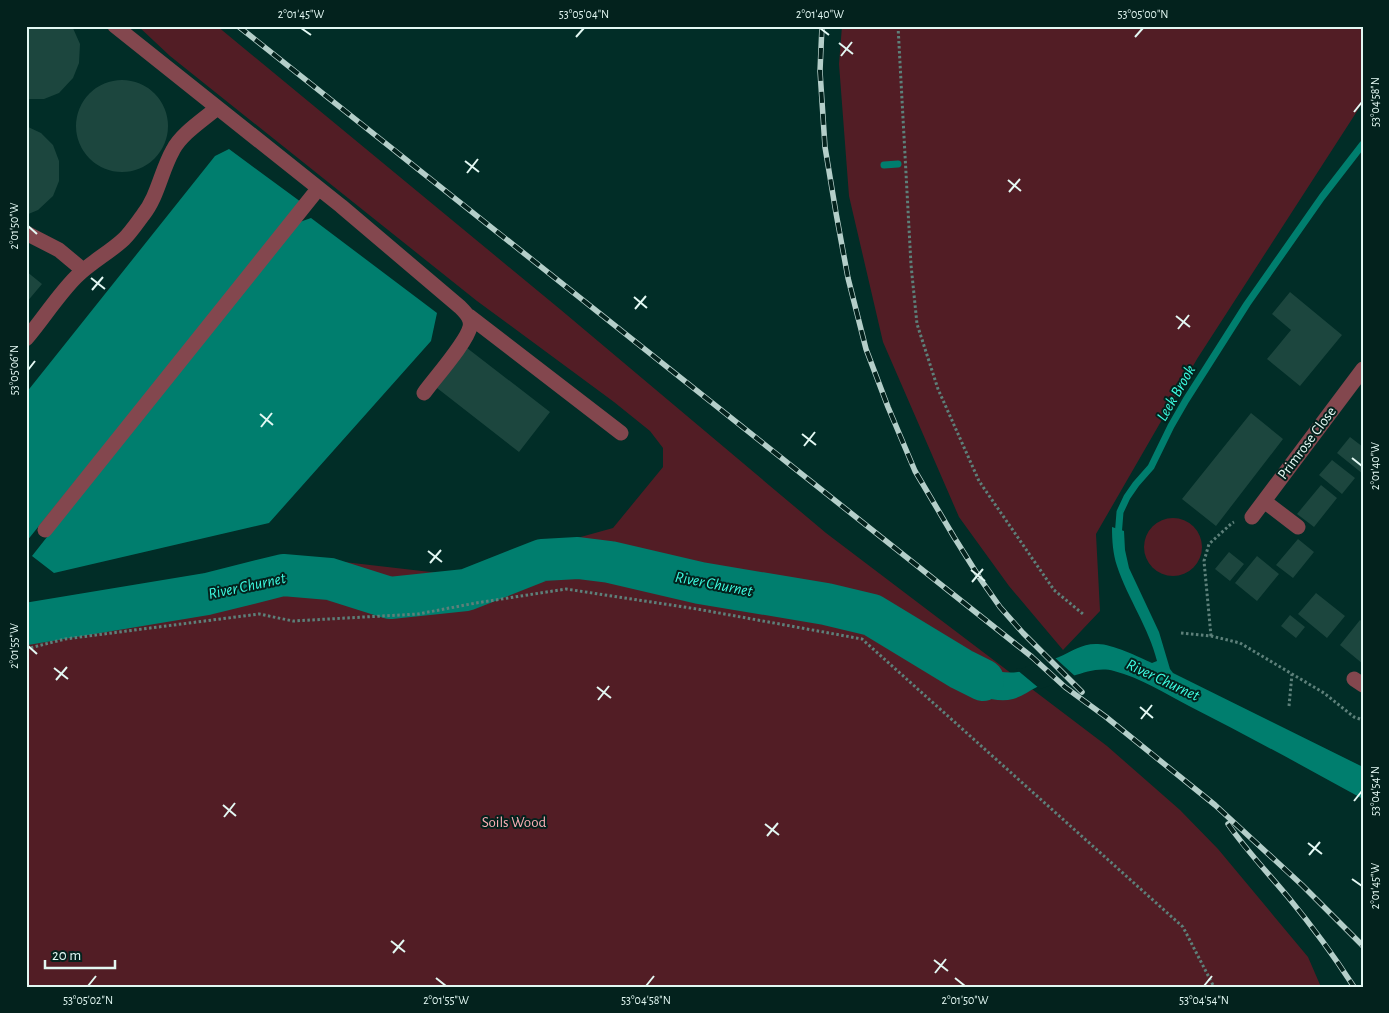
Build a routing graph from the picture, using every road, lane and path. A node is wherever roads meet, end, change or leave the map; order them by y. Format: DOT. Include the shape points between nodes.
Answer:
graph roads {
  1 [pos="115,26"];
  2 [pos="898,26"];
  3 [pos="217,108"];
  4 [pos="318,188"];
  5 [pos="26,234"];
  6 [pos="83,270"];
  7 [pos="469,316"];
  8 [pos="26,339"];
  9 [pos="1363,369"];
  10 [pos="424,393"];
  11 [pos="621,433"];
  12 [pos="1264,501"];
  13 [pos="1252,517"];
  14 [pos="1298,527"];
  15 [pos="45,530"];
  16 [pos="1083,614"];
  17 [pos="1181,633"];
  18 [pos="1211,636"];
  19 [pos="26,649"];
  20 [pos="1292,674"];
  21 [pos="1289,706"];
  22 [pos="1363,720"];
  23 [pos="1214,987"];
  1 -- 3 [label="street"];
  2 -- 16 [label="path" via="917,324 938,389 979,481 1054,590"];
  3 -- 4 [label="street"];
  3 -- 6 [label="street" via="174,148 145,213 125,238"];
  4 -- 7 [label="street"];
  4 -- 15 [label="street"];
  5 -- 6 [label="street" via="59,250"];
  6 -- 8 [label="street"];
  7 -- 10 [label="street" via="471,326 465,339"];
  7 -- 11 [label="street"];
  9 -- 12 [label="street, Primrose Close"];
  12 -- 13 [label="street, Primrose Close"];
  12 -- 14 [label="street"];
  13 -- 18 [label="path" via="1232,523 1210,544 1204,561"];
  17 -- 18 [label="path"];
  18 -- 20 [label="path" via="1240,643"];
  19 -- 23 [label="path" via="65,639 259,614 293,621 418,614 566,589 862,639 1182,927"];
  20 -- 21 [label="path"];
  20 -- 22 [label="path"];
}
